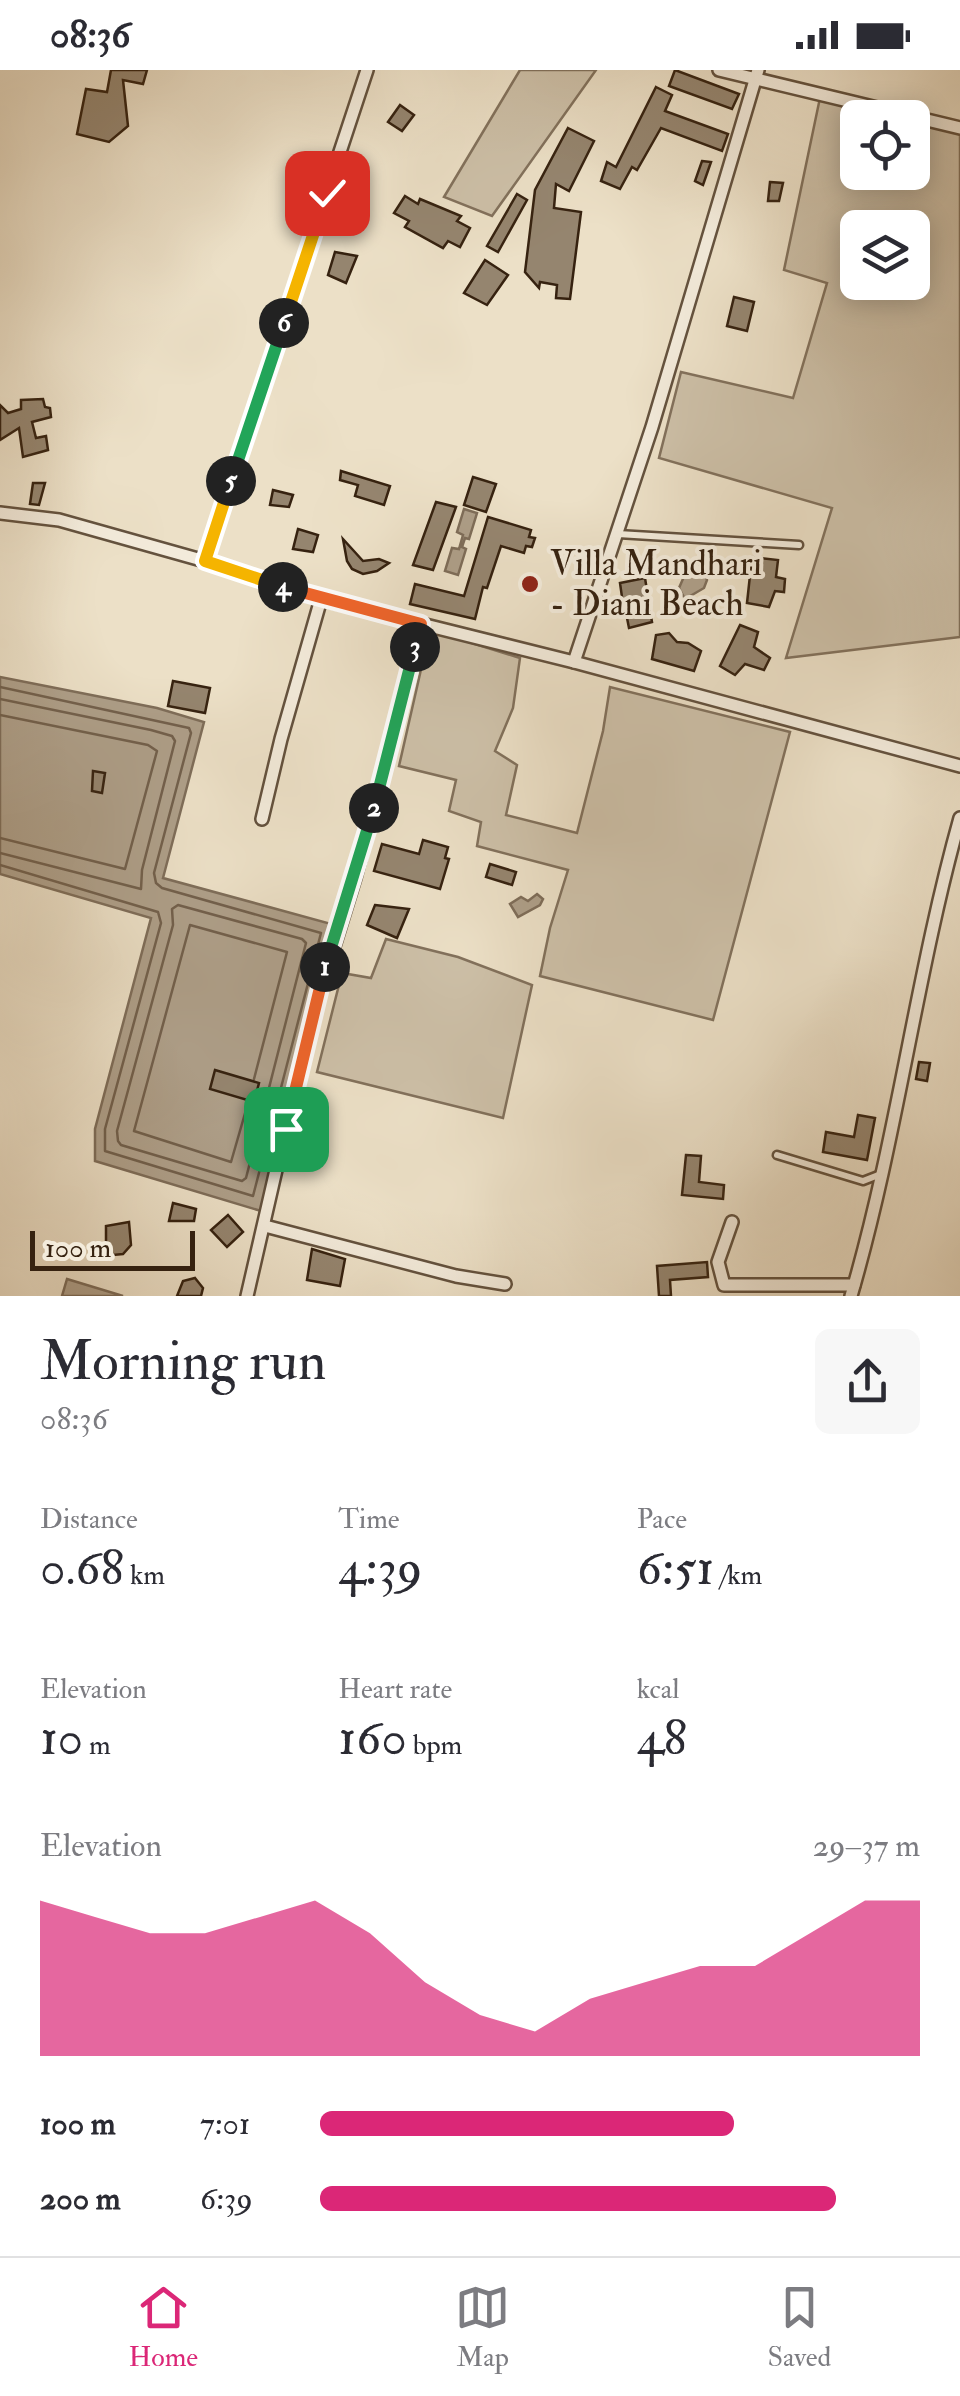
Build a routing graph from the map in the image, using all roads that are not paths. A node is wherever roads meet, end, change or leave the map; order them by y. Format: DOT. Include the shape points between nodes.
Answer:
graph roads {
  1 [pos="367,70"];
  2 [pos="719,70"];
  3 [pos="757,76"];
  4 [pos="960,128"];
  5 [pos="0,513"];
  6 [pos="618,534"];
  7 [pos="799,546"];
  8 [pos="205,561"];
  9 [pos="321,599"];
  10 [pos="421,624"];
  11 [pos="574,662"];
  12 [pos="960,766"];
  13 [pos="960,818"];
  14 [pos="262,820"];
  15 [pos="776,1154"];
  16 [pos="882,1174"];
  17 [pos="732,1222"];
  18 [pos="265,1226"];
  19 [pos="505,1284"];
  20 [pos="853,1290"];
  21 [pos="247,1296"];
  1 -- 8 [label="street"];
  2 -- 3 [label="street"];
  3 -- 4 [label="street"];
  3 -- 6 [label="street"];
  5 -- 8 [label="street" via="58,520"];
  6 -- 7 [label="lane"];
  6 -- 11 [label="street"];
  8 -- 9 [label="street"];
  9 -- 10 [label="street"];
  9 -- 14 [label="street"];
  10 -- 11 [label="street"];
  10 -- 18 [label="street" via="308,1031"];
  11 -- 12 [label="street"];
  13 -- 16 [label="street"];
  15 -- 16 [label="lane" via="863,1181"];
  16 -- 20 [label="street"];
  17 -- 20 [label="street" via="718,1262 724,1285"];
  18 -- 19 [label="street"];
  18 -- 21 [label="street"];
}
